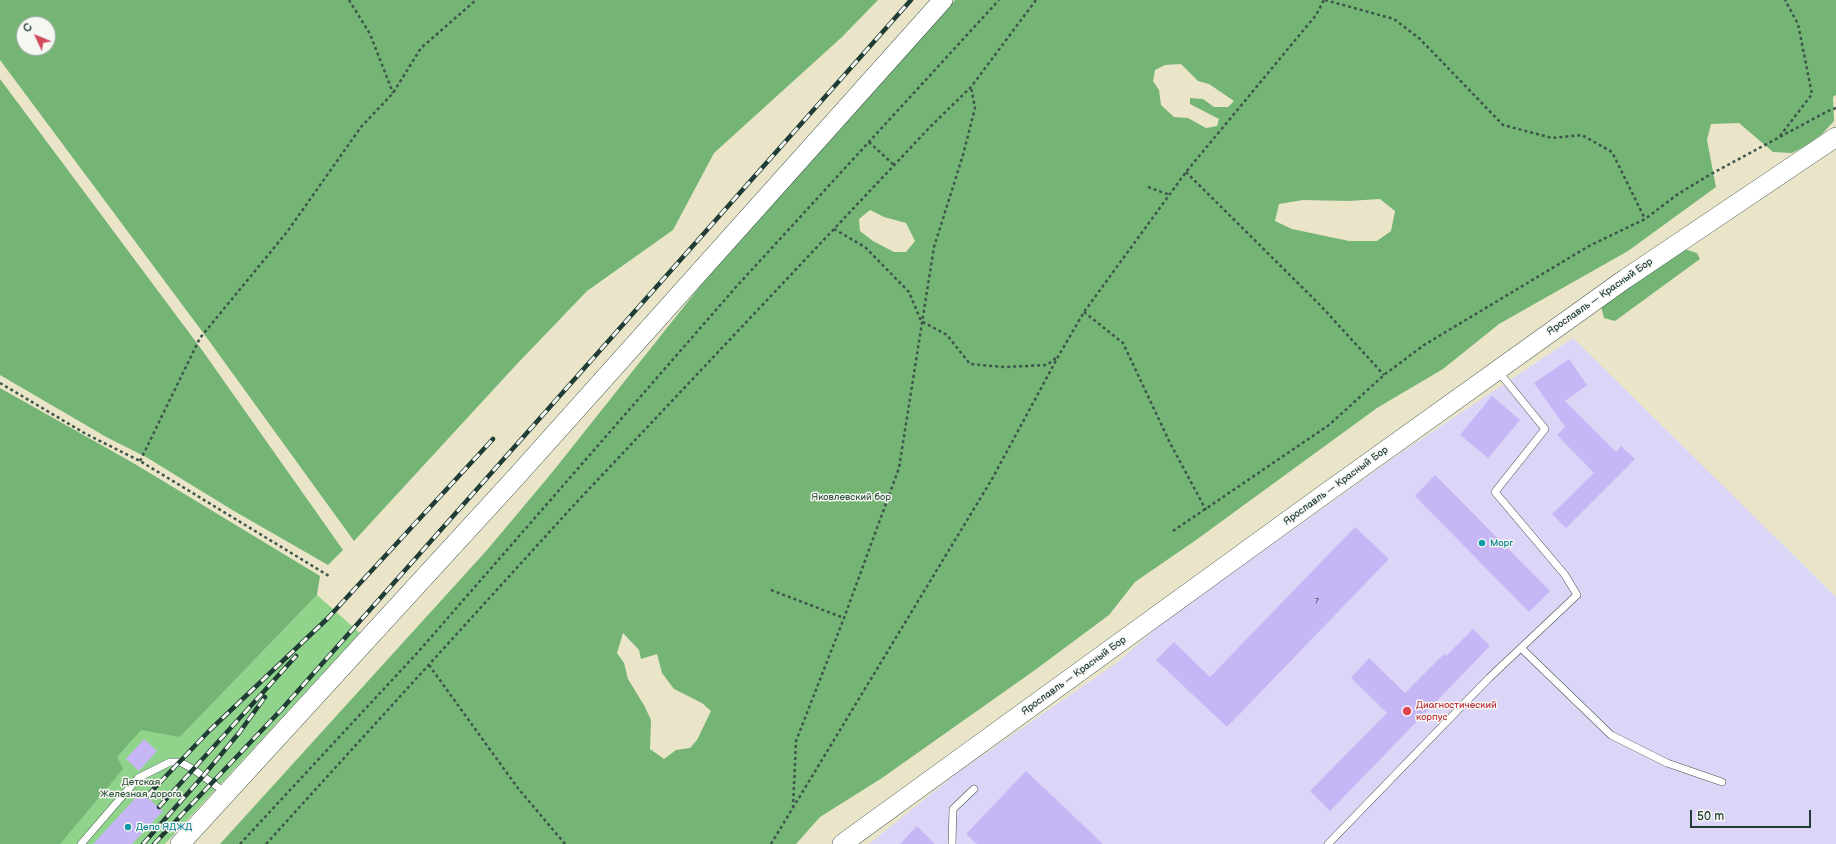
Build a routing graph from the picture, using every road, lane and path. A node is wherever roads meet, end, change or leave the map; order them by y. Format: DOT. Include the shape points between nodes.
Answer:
graph roads {
  1 [pos="349,0"];
  2 [pos="476,0"];
  3 [pos="943,0"];
  4 [pos="999,0"];
  5 [pos="1036,0"];
  6 [pos="1325,0"];
  7 [pos="1785,0"];
  8 [pos="971,87"];
  9 [pos="393,93"];
  10 [pos="1836,108"];
  11 [pos="1836,136"];
  12 [pos="1780,137"];
  13 [pos="869,142"];
  14 [pos="894,165"];
  15 [pos="1186,172"];
  16 [pos="1148,186"];
  17 [pos="1170,195"];
  18 [pos="1645,219"];
  19 [pos="834,229"];
  20 [pos="1084,312"];
  21 [pos="921,321"];
  22 [pos="1059,355"];
  23 [pos="1497,370"];
  24 [pos="1384,375"];
  25 [pos="0,383"];
  26 [pos="140,461"];
  27 [pos="1206,510"];
  28 [pos="1173,531"];
  29 [pos="329,576"];
  30 [pos="772,590"];
  31 [pos="844,618"];
  32 [pos="1520,648"];
  33 [pos="429,665"];
  34 [pos="1722,782"];
  35 [pos="974,789"];
  36 [pos="226,793"];
  37 [pos="792,808"];
  38 [pos="81,844"];
  39 [pos="180,844"];
  40 [pos="240,844"];
  41 [pos="266,844"];
  42 [pos="565,844"];
  43 [pos="771,844"];
  44 [pos="842,844"];
  45 [pos="952,844"];
  46 [pos="1328,844"];
  1 -- 9 [label="path" via="370,34"];
  2 -- 9 [label="path" via="421,48"];
  3 -- 36 [label="street" via="522,471"];
  4 -- 13 [label="path"];
  5 -- 8 [label="path"];
  6 -- 15 [label="path" via="1316,15"];
  6 -- 18 [label="path" via="1394,19 1420,38 1503,125 1552,138 1582,135 1612,152"];
  7 -- 12 [label="path" via="1798,24 1812,94"];
  8 -- 14 [label="path"];
  8 -- 21 [label="path" via="976,108 934,247"];
  9 -- 26 [label="path" via="361,127 287,232 200,338"];
  10 -- 12 [label="path"];
  11 -- 23 [label="street, Ярославль — Красный Бор" via="1625,279"];
  12 -- 18 [label="path" via="1678,194"];
  13 -- 14 [label="path"];
  13 -- 40 [label="path" via="736,287 419,651"];
  14 -- 19 [label="path"];
  15 -- 17 [label="path"];
  15 -- 24 [label="path" via="1321,306"];
  16 -- 17 [label="path"];
  17 -- 20 [label="path"];
  18 -- 24 [label="path" via="1550,268 1424,345"];
  19 -- 21 [label="path" via="865,246 909,292"];
  19 -- 33 [label="path" via="573,506"];
  20 -- 22 [label="path"];
  20 -- 27 [label="path" via="1123,343 1170,443"];
  21 -- 22 [label="path" via="947,335 970,364 1005,367 1047,365"];
  21 -- 31 [label="path" via="899,468"];
  22 -- 37 [label="path" via="992,479"];
  23 -- 32 [label="lane" via="1546,429 1495,492 1565,575 1577,595"];
  23 -- 44 [label="street, Ярославль — Красный Бор"];
  24 -- 27 [label="path" via="1329,425"];
  25 -- 26 [label="path" via="86,434"];
  26 -- 29 [label="path"];
  27 -- 28 [label="path"];
  30 -- 31 [label="path"];
  31 -- 37 [label="path" via="796,741"];
  32 -- 34 [label="lane" via="1612,735 1667,763"];
  32 -- 46 [label="lane"];
  33 -- 41 [label="path"];
  33 -- 42 [label="path" via="517,787"];
  35 -- 45 [label="lane" via="953,809"];
  36 -- 38 [label="lane" via="193,769 180,762 170,762 138,778"];
  36 -- 39 [label="street"];
  37 -- 43 [label="path"];
}
